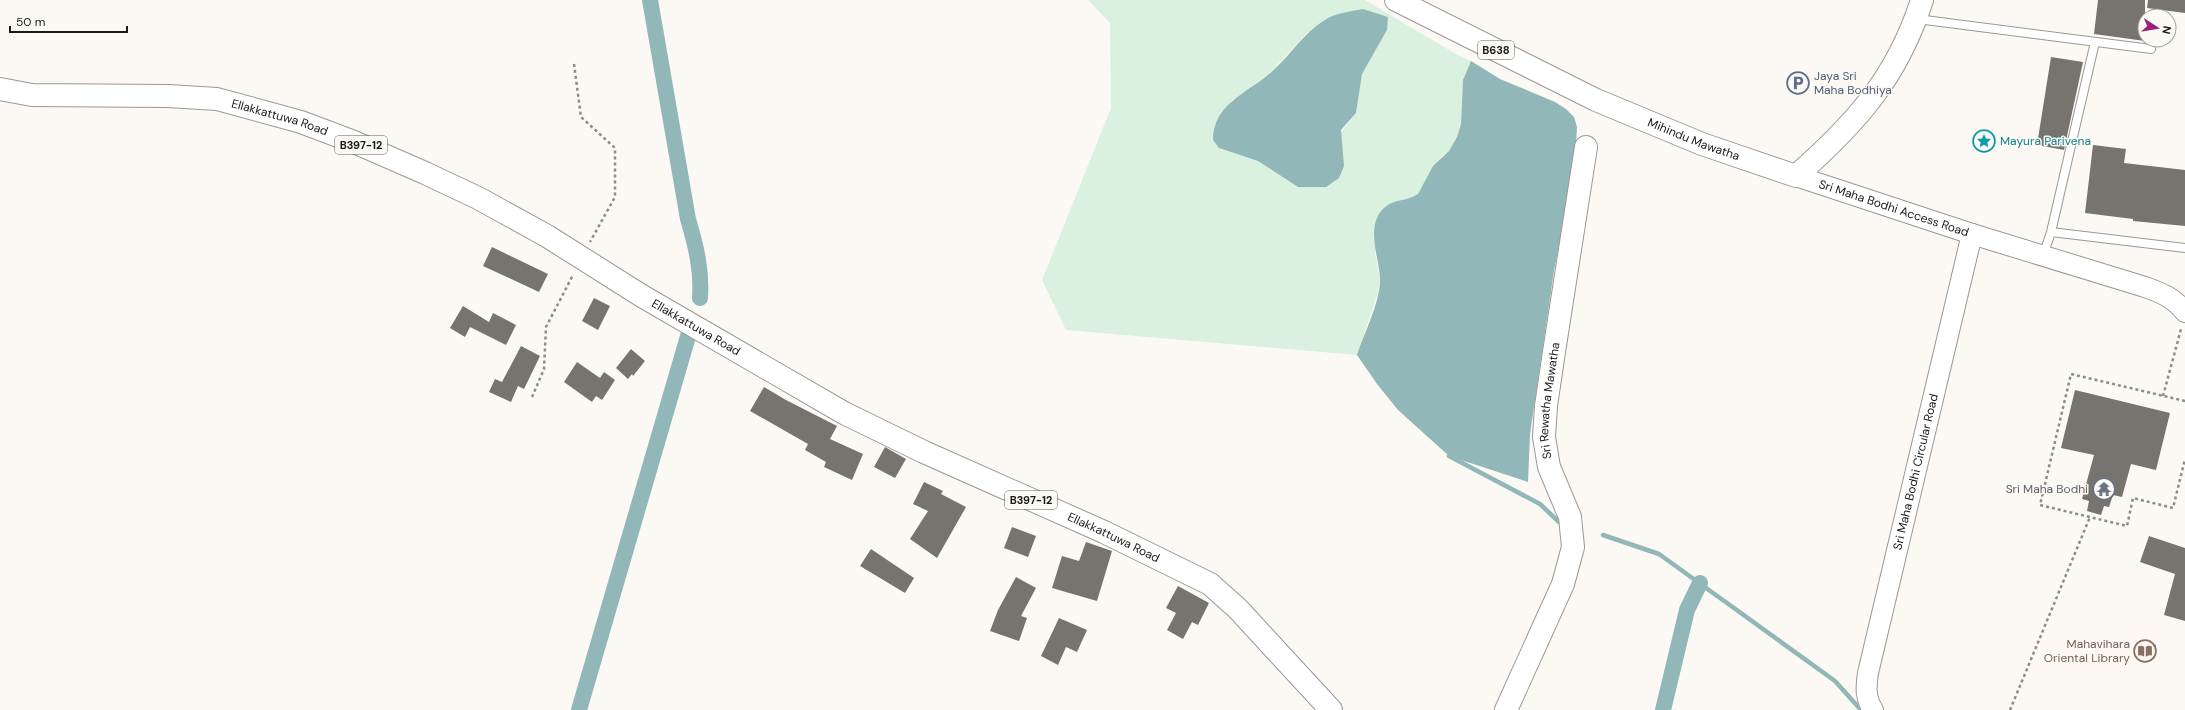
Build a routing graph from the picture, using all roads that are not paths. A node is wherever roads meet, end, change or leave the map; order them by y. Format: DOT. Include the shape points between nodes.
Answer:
graph roads {
  1 [pos="1396,0"];
  2 [pos="1919,10"];
  3 [pos="2095,42"];
  4 [pos="2151,49"];
  5 [pos="0,89"];
  6 [pos="1586,147"];
  7 [pos="1796,176"];
  8 [pos="2051,232"];
  9 [pos="1972,234"];
  10 [pos="2185,248"];
  11 [pos="2043,256"];
  12 [pos="2184,318"];
  13 [pos="1331,710"];
  14 [pos="1506,710"];
  15 [pos="1873,710"];
  1 -- 7 [label="main road, Mihindu Mawatha / B638" via="1596,100 1702,144"];
  2 -- 3 [label="lane"];
  2 -- 7 [label="main road" via="1895,65 1880,88 1845,131"];
  3 -- 4 [label="lane"];
  3 -- 8 [label="lane"];
  5 -- 13 [label="main road, Ellakkattuwa Road / B397-12" via="32,95 217,99 267,112 354,142 432,176 547,236 692,325 866,424 1104,532 1210,584 1238,609"];
  6 -- 14 [label="main road, Sri Rewatha Mawatha" via="1544,437 1549,468 1572,526 1570,561 1563,584"];
  7 -- 9 [label="street, Sri Maha Bodhi Access Road / B638"];
  8 -- 10 [label="lane"];
  8 -- 11 [label="lane"];
  9 -- 11 [label="street, Sri Maha Bodhi Access Road / B638"];
  9 -- 15 [label="street, Sri Maha Bodhi Circular Road" via="1868,673 1866,690"];
  11 -- 12 [label="street" via="2168,296 2178,302"];
}
